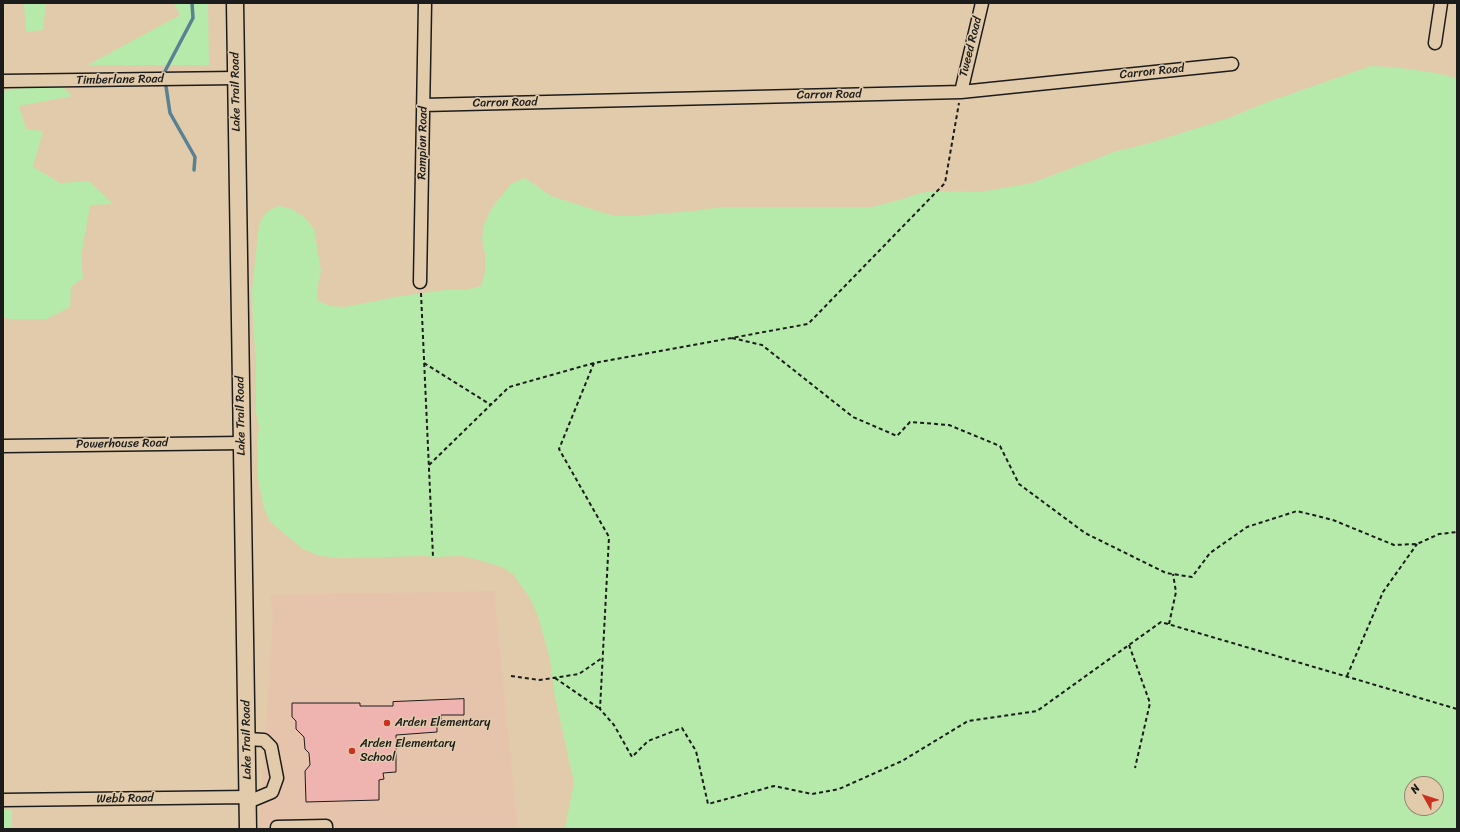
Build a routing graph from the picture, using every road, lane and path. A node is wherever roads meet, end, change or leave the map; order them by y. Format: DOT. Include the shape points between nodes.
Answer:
graph roads {
  1 [pos="235,3"];
  2 [pos="425,3"];
  3 [pos="982,3"];
  4 [pos="1441,3"];
  5 [pos="1435,43"];
  6 [pos="1232,64"];
  7 [pos="236,78"];
  8 [pos="3,81"];
  9 [pos="960,92"];
  10 [pos="423,105"];
  11 [pos="420,282"];
  12 [pos="732,338"];
  13 [pos="424,363"];
  14 [pos="594,363"];
  15 [pos="491,405"];
  16 [pos="242,443"];
  17 [pos="3,446"];
  18 [pos="429,465"];
  19 [pos="1457,532"];
  20 [pos="1417,544"];
  21 [pos="434,557"];
  22 [pos="1173,574"];
  23 [pos="1169,624"];
  24 [pos="1129,645"];
  25 [pos="602,658"];
  26 [pos="511,676"];
  27 [pos="1347,676"];
  28 [pos="554,678"];
  29 [pos="600,709"];
  30 [pos="1457,709"];
  31 [pos="247,739"];
  32 [pos="1135,768"];
  33 [pos="3,800"];
  34 [pos="248,800"];
  35 [pos="297,828"];
  36 [pos="248,829"];
  37 [pos="277,829"];
  38 [pos="326,829"];
  1 -- 7 [label="street, Lake Trail Road"];
  2 -- 10 [label="street, Rampion Road"];
  3 -- 9 [label="street, Tweed Road"];
  4 -- 5 [label="street"];
  6 -- 9 [label="street, Carron Road"];
  7 -- 8 [label="street, Timberlane Road"];
  7 -- 16 [label="street, Lake Trail Road"];
  9 -- 10 [label="street, Carron Road"];
  9 -- 12 [label="path" via="945,183 808,324"];
  10 -- 11 [label="street, Rampion Road"];
  11 -- 13 [label="path"];
  12 -- 14 [label="path"];
  12 -- 22 [label="path" via="762,346 853,417 897,436 910,422 949,425 1000,446 1019,484 1086,533 1166,573"];
  13 -- 15 [label="path"];
  13 -- 18 [label="path"];
  14 -- 15 [label="path" via="509,387"];
  14 -- 25 [label="path" via="559,449 609,537"];
  15 -- 18 [label="path"];
  16 -- 17 [label="street, Powerhouse Road"];
  16 -- 31 [label="street, Lake Trail Road"];
  18 -- 21 [label="path"];
  19 -- 20 [label="path" via="1439,534"];
  20 -- 22 [label="path" via="1394,545 1333,520 1298,511 1247,527 1210,553 1192,577"];
  20 -- 27 [label="path" via="1383,592"];
  22 -- 23 [label="path" via="1176,592"];
  23 -- 24 [label="path" via="1162,622"];
  23 -- 27 [label="path"];
  24 -- 29 [label="path" via="1037,711 968,721 902,761 839,789 812,794 774,786 708,804 696,751 682,728 648,741 632,757 614,725"];
  24 -- 32 [label="path" via="1150,703"];
  25 -- 28 [label="path" via="579,674"];
  25 -- 29 [label="path"];
  26 -- 28 [label="path" via="540,680"];
  27 -- 30 [label="path"];
  28 -- 29 [label="path"];
  31 -- 34 [label="street, Lake Trail Road"];
  31 -- 34 [label="street" via="264,740 270,747 277,778 272,792"];
  33 -- 34 [label="street, Webb Road"];
  34 -- 36 [label="street, Lake Trail Road"];
  35 -- 37 [label="street"];
  35 -- 38 [label="street" via="326,826"];
}
